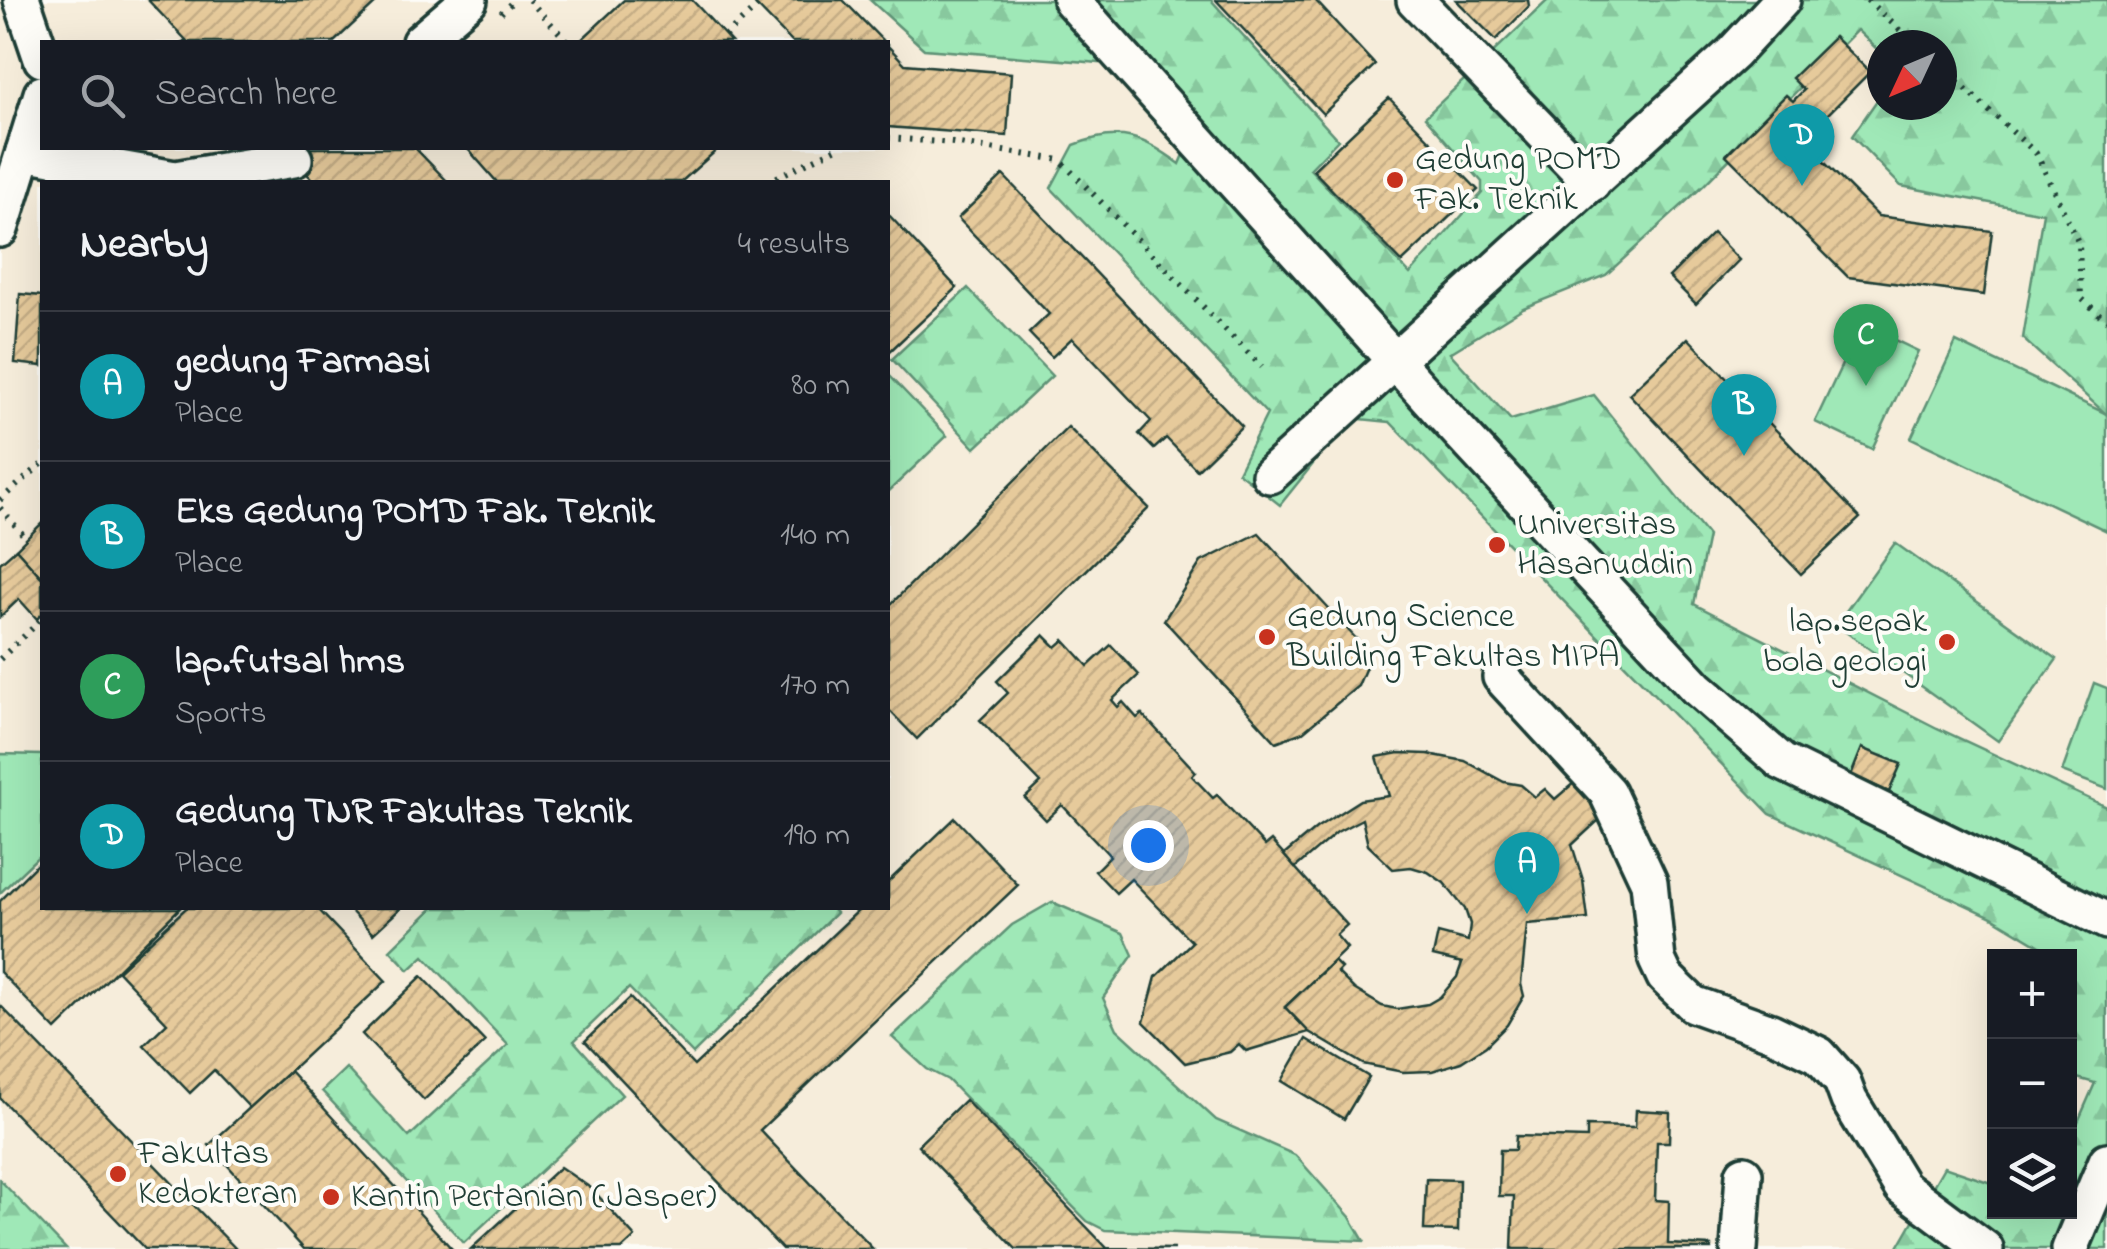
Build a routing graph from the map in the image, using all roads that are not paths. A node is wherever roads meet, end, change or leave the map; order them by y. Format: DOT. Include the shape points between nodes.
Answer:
graph roads {
  1 [pos="22,0"];
  2 [pos="469,0"];
  3 [pos="1071,0"];
  4 [pos="1415,0"];
  5 [pos="1782,0"];
  6 [pos="422,40"];
  7 [pos="40,53"];
  8 [pos="40,100"];
  9 [pos="24,152"];
  10 [pos="294,160"];
  11 [pos="1592,183"];
  12 [pos="0,229"];
  13 [pos="1395,360"];
  14 [pos="1270,474"];
  15 [pos="1500,677"];
  16 [pos="2107,921"];
  17 [pos="2107,1161"];
  18 [pos="1744,1174"];
  19 [pos="1739,1249"];
  20 [pos="1985,1249"];
  21 [pos="2070,1249"];
  1 -- 7 [label="street"];
  2 -- 6 [label="street"];
  3 -- 13 [label="street"];
  4 -- 11 [label="street"];
  5 -- 11 [label="street"];
  8 -- 9 [label="street"];
  9 -- 10 [label="street" via="176,179"];
  9 -- 12 [label="street"];
  11 -- 13 [label="street"];
  13 -- 14 [label="street"];
  13 -- 16 [label="street" via="1697,688 1782,762"];
  15 -- 20 [label="street" via="1607,792 1649,882 1657,960 1665,977 1694,1004 1819,1055 1842,1081 1902,1187"];
  17 -- 21 [label="street"];
  18 -- 19 [label="street"];
}
